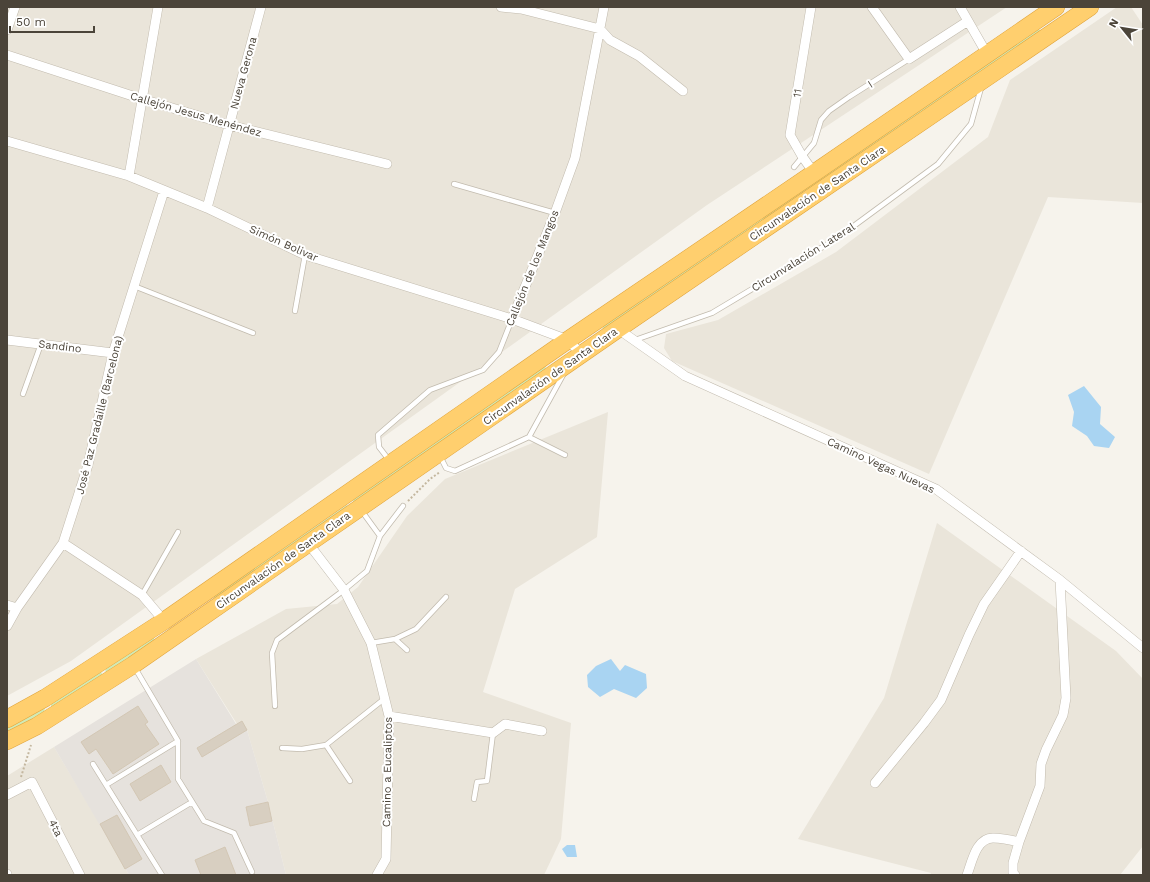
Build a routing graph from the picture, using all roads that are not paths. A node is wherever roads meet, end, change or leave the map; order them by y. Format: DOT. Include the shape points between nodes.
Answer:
graph roads {
  1 [pos="15,7"];
  2 [pos="158,7"];
  3 [pos="261,7"];
  4 [pos="501,7"];
  5 [pos="604,7"];
  6 [pos="812,7"];
  7 [pos="872,7"];
  8 [pos="960,7"];
  9 [pos="1056,7"];
  10 [pos="1090,7"];
  11 [pos="521,8"];
  12 [pos="968,21"];
  13 [pos="600,28"];
  14 [pos="7,30"];
  15 [pos="987,54"];
  16 [pos="7,55"];
  17 [pos="909,60"];
  18 [pos="984,80"];
  19 [pos="683,91"];
  20 [pos="142,99"];
  21 [pos="229,125"];
  22 [pos="7,141"];
  23 [pos="802,156"];
  24 [pos="388,164"];
  25 [pos="794,166"];
  26 [pos="814,173"];
  27 [pos="128,176"];
  28 [pos="454,184"];
  29 [pos="164,191"];
  30 [pos="207,208"];
  31 [pos="555,213"];
  32 [pos="305,255"];
  33 [pos="134,286"];
  34 [pos="295,312"];
  35 [pos="512,319"];
  36 [pos="618,329"];
  37 [pos="253,333"];
  38 [pos="7,340"];
  39 [pos="568,340"];
  40 [pos="634,340"];
  41 [pos="41,344"];
  42 [pos="113,353"];
  43 [pos="575,358"];
  44 [pos="23,394"];
  45 [pos="529,437"];
  46 [pos="565,455"];
  47 [pos="442,460"];
  48 [pos="391,463"];
  49 [pos="403,506"];
  50 [pos="359,508"];
  51 [pos="178,532"];
  52 [pos="380,536"];
  53 [pos="63,543"];
  54 [pos="308,543"];
  55 [pos="1021,551"];
  56 [pos="1060,580"];
  57 [pos="344,590"];
  58 [pos="142,596"];
  59 [pos="446,597"];
  60 [pos="7,605"];
  61 [pos="17,608"];
  62 [pos="164,621"];
  63 [pos="7,626"];
  64 [pos="395,639"];
  65 [pos="371,643"];
  66 [pos="1143,648"];
  67 [pos="407,650"];
  68 [pos="133,664"];
  69 [pos="386,698"];
  70 [pos="275,706"];
  71 [pos="389,716"];
  72 [pos="7,718"];
  73 [pos="542,731"];
  74 [pos="493,733"];
  75 [pos="7,740"];
  76 [pos="178,741"];
  77 [pos="326,745"];
  78 [pos="282,748"];
  79 [pos="93,764"];
  80 [pos="350,781"];
  81 [pos="875,783"];
  82 [pos="106,785"];
  83 [pos="7,795"];
  84 [pos="474,799"];
  85 [pos="192,802"];
  86 [pos="137,835"];
  87 [pos="1019,842"];
  88 [pos="252,872"];
  89 [pos="80,875"];
  90 [pos="162,875"];
  91 [pos="377,875"];
  92 [pos="966,875"];
  93 [pos="1015,875"];
  1 -- 14 [label="street"];
  2 -- 20 [label="street"];
  3 -- 21 [label="street, Nueva Gerona"];
  4 -- 11 [label="street"];
  5 -- 13 [label="street, Callejón de los Mangos"];
  6 -- 23 [label="street, 11" via="790,135"];
  7 -- 17 [label="street"];
  8 -- 12 [label="street"];
  9 -- 15 [label="highway, Circunvalación de Santa Clara"];
  10 -- 18 [label="highway, Circunvalación de Santa Clara"];
  11 -- 13 [label="street"];
  12 -- 15 [label="street"];
  12 -- 17 [label="street, I"];
  13 -- 19 [label="street" via="610,40 639,56"];
  13 -- 31 [label="street, Callejón de los Mangos" via="574,158"];
  15 -- 26 [label="highway, Circunvalación de Santa Clara"];
  16 -- 20 [label="street, Callejón Jesus Menéndez"];
  17 -- 23 [label="lane, I" via="829,111 822,120 814,143"];
  18 -- 36 [label="highway, Circunvalación de Santa Clara"];
  18 -- 40 [label="lane, Circunvalación Lateral" via="971,124 938,164 836,239 712,314"];
  20 -- 21 [label="street, Callejón Jesus Menéndez"];
  20 -- 27 [label="street"];
  21 -- 24 [label="street, Callejón Jesus Menéndez"];
  21 -- 30 [label="street, Nueva Gerona"];
  22 -- 27 [label="street, Simón Bolivar"];
  23 -- 25 [label="lane, I"];
  23 -- 26 [label="street, 11"];
  26 -- 39 [label="highway, Circunvalación de Santa Clara"];
  27 -- 29 [label="street, Simón Bolivar"];
  28 -- 31 [label="lane"];
  29 -- 30 [label="street, Simón Bolivar"];
  29 -- 33 [label="street, José Paz Gradaille (Barcelona)"];
  30 -- 32 [label="street, Simón Bolivar"];
  31 -- 35 [label="street, Callejón de los Mangos"];
  32 -- 34 [label="lane"];
  32 -- 35 [label="street, Simón Bolivar"];
  33 -- 37 [label="lane"];
  33 -- 42 [label="street, José Paz Gradaille (Barcelona)"];
  35 -- 39 [label="street, Simón Bolivar"];
  35 -- 48 [label="lane, Callejón de los Mangos" via="499,352 483,370 430,390 378,435 379,447"];
  36 -- 40 [label="street, Camino Vegas Nuevas"];
  36 -- 43 [label="highway, Circunvalación de Santa Clara"];
  38 -- 41 [label="street, Sandino"];
  39 -- 43 [label="street, Simón Bolivar"];
  39 -- 48 [label="highway, Circunvalación de Santa Clara"];
  40 -- 55 [label="street, Camino Vegas Nuevas" via="685,376 936,489"];
  41 -- 42 [label="street, Sandino"];
  41 -- 44 [label="lane"];
  42 -- 53 [label="street, José Paz Gradaille (Barcelona)" via="88,465"];
  43 -- 45 [label="lane"];
  43 -- 47 [label="highway, Circunvalación de Santa Clara"];
  45 -- 46 [label="lane"];
  45 -- 47 [label="lane" via="455,471"];
  47 -- 50 [label="highway, Circunvalación de Santa Clara"];
  48 -- 62 [label="highway, Circunvalación de Santa Clara"];
  49 -- 52 [label="lane"];
  50 -- 52 [label="lane"];
  50 -- 54 [label="highway, Circunvalación de Santa Clara"];
  51 -- 58 [label="lane"];
  52 -- 57 [label="lane" via="367,570"];
  53 -- 58 [label="street"];
  53 -- 61 [label="street, José Paz Gradaille (Barcelona)"];
  54 -- 57 [label="street, Camino a Eucaliptos"];
  54 -- 68 [label="highway, Circunvalación de Santa Clara"];
  55 -- 56 [label="street, Camino Vegas Nuevas"];
  55 -- 81 [label="street" via="984,604 941,700"];
  56 -- 66 [label="street, Camino Vegas Nuevas"];
  56 -- 87 [label="street" via="1066,698 1063,715 1041,764 1040,786"];
  57 -- 65 [label="street, Camino a Eucaliptos"];
  57 -- 70 [label="lane" via="277,640 272,654"];
  58 -- 62 [label="street"];
  59 -- 64 [label="lane" via="416,629"];
  60 -- 61 [label="street"];
  61 -- 63 [label="street, José Paz Gradaille (Barcelona)"];
  62 -- 72 [label="highway, Circunvalación de Santa Clara" via="45,698"];
  64 -- 65 [label="lane"];
  64 -- 67 [label="lane"];
  65 -- 69 [label="street, Camino a Eucaliptos"];
  68 -- 75 [label="highway, Circunvalación de Santa Clara" via="37,726"];
  68 -- 76 [label="lane"];
  69 -- 71 [label="street, Camino a Eucaliptos"];
  69 -- 77 [label="lane"];
  71 -- 74 [label="street"];
  71 -- 91 [label="street, Camino a Eucaliptos" via="386,859"];
  73 -- 74 [label="street" via="504,724"];
  74 -- 84 [label="lane" via="487,781 477,782"];
  76 -- 82 [label="lane"];
  76 -- 85 [label="lane" via="178,779"];
  77 -- 78 [label="lane" via="302,749"];
  77 -- 80 [label="lane"];
  79 -- 82 [label="lane"];
  82 -- 86 [label="lane"];
  83 -- 89 [label="street, 4ta" via="32,782"];
  85 -- 86 [label="lane"];
  85 -- 88 [label="lane" via="204,821 234,833"];
  86 -- 90 [label="lane"];
  87 -- 92 [label="street" via="992,838 985,840 979,845"];
  87 -- 93 [label="street" via="1013,863"];
}
